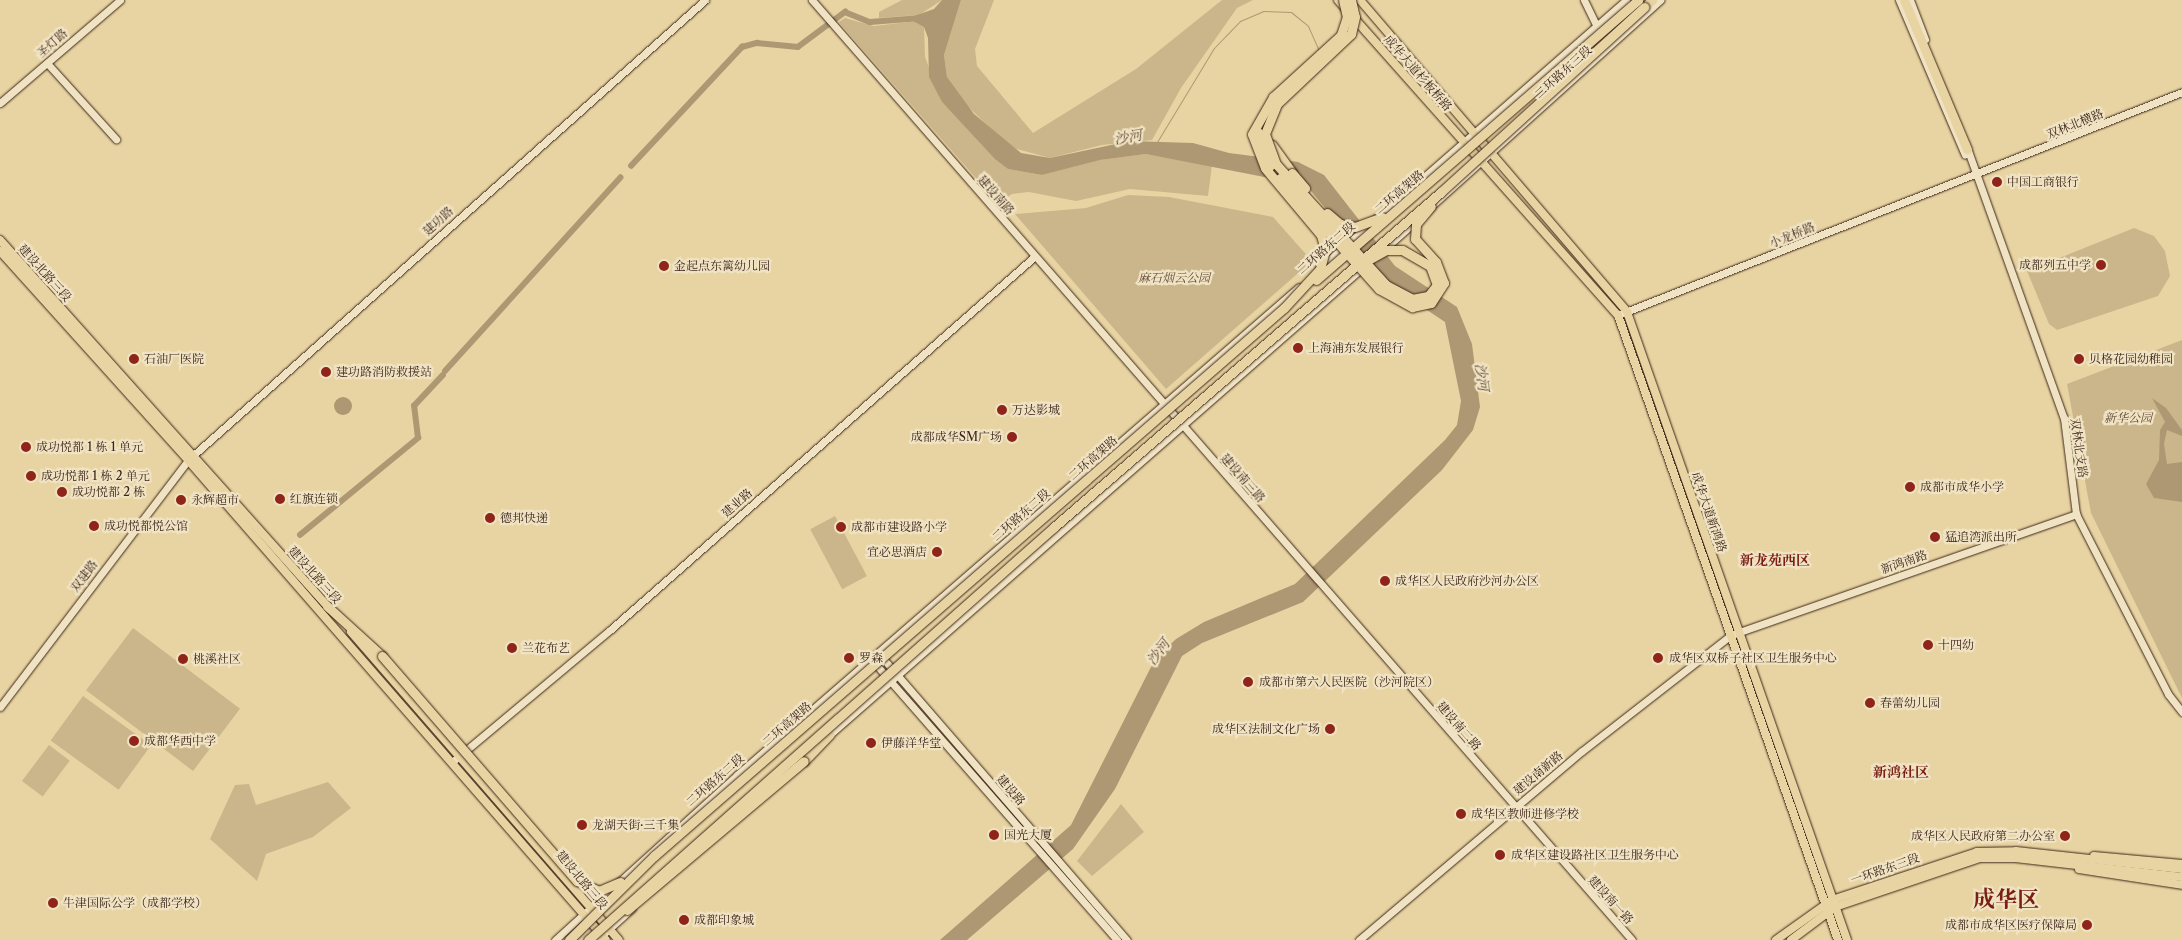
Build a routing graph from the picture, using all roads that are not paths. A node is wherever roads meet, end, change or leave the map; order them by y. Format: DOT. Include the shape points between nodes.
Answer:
graph roads {
  1 [pos="120,0"];
  2 [pos="705,0"];
  3 [pos="812,0"];
  4 [pos="1338,0"];
  5 [pos="1343,0"];
  6 [pos="1351,0"];
  7 [pos="1360,0"];
  8 [pos="1584,0"];
  9 [pos="1626,0"];
  10 [pos="1638,0"];
  11 [pos="1652,0"];
  12 [pos="1660,0"];
  13 [pos="1899,0"];
  14 [pos="1904,0"];
  15 [pos="1910,0"];
  16 [pos="1596,25"];
  17 [pos="1606,48"];
  18 [pos="48,62"];
  19 [pos="2182,92"];
  20 [pos="0,103"];
  21 [pos="1268,110"];
  22 [pos="1475,134"];
  23 [pos="116,139"];
  24 [pos="1464,143"];
  25 [pos="1967,149"];
  26 [pos="1491,154"];
  27 [pos="1481,162"];
  28 [pos="1975,175"];
  29 [pos="1440,192"];
  30 [pos="1408,201"];
  31 [pos="0,240"];
  32 [pos="0,251"];
  33 [pos="1034,257"];
  34 [pos="1346,274"];
  35 [pos="1284,308"];
  36 [pos="1626,312"];
  37 [pos="1618,315"];
  38 [pos="1164,405"];
  39 [pos="1181,425"];
  40 [pos="191,457"];
  41 [pos="2076,514"];
  42 [pos="1327,591"];
  43 [pos="327,606"];
  44 [pos="1738,631"];
  45 [pos="1731,635"];
  46 [pos="879,654"];
  47 [pos="872,660"];
  48 [pos="897,675"];
  49 [pos="890,681"];
  50 [pos="0,707"];
  51 [pos="2182,712"];
  52 [pos="830,734"];
  53 [pos="461,756"];
  54 [pos="452,762"];
  55 [pos="1515,807"];
  56 [pos="654,856"];
  57 [pos="2064,861"];
  58 [pos="2182,873"];
  59 [pos="1830,905"];
  60 [pos="589,906"];
  61 [pos="582,912"];
  62 [pos="609,928"];
  63 [pos="597,938"];
  64 [pos="555,940"];
  65 [pos="569,940"];
  66 [pos="619,940"];
  67 [pos="1117,940"];
  68 [pos="1128,940"];
  69 [pos="1359,940"];
  70 [pos="1632,940"];
  71 [pos="1776,940"];
  72 [pos="1791,940"];
  73 [pos="1838,940"];
  74 [pos="1847,940"];
  1 -- 18 [label="street, 圣灯路"];
  2 -- 40 [label="street, 建功路"];
  3 -- 33 [label="street, 建设南路"];
  4 -- 24 [label="main road, 成华大道杉板桥路"];
  5 -- 21 [label="highway, bridge" via="1348,18 1342,35"];
  6 -- 21 [label="highway, bridge" via="1355,17 1351,34"];
  7 -- 22 [label="main road, 成华大道杉板桥路"];
  8 -- 16 [label="street"];
  9 -- 16 [label="street, 二环路东三段"];
  10 -- 30 [label="highway, 二环高架路, bridge"];
  11 -- 29 [label="highway, 二环高架路, bridge"];
  12 -- 17 [label="street, 二环路东三段"];
  13 -- 28 [label="street"];
  14 -- 25 [label="highway"];
  15 -- 25 [label="street"];
  16 -- 17 [label="street"];
  16 -- 22 [label="street, 二环路东三段"];
  17 -- 26 [label="street, 二环路东三段"];
  18 -- 20 [label="street, 圣灯路"];
  18 -- 23 [label="street"];
  19 -- 28 [label="street, 双林北横路"];
  21 -- 29 [label="highway, bridge" via="1258,132 1265,160 1367,277 1405,305 1423,306 1442,291 1441,269 1418,245 1414,232"];
  21 -- 30 [label="highway, bridge" via="1270,138 1275,152 1335,221 1363,226"];
  21 -- 34 [label="highway, bridge" via="1265,134 1276,164 1287,177 1359,256 1366,264 1372,271 1412,300 1428,296 1437,284 1430,266 1402,250 1386,250 1373,257 1368,261 1363,265"];
  21 -- 35 [label="highway, bridge" via="1252,134 1257,158 1316,228 1325,250 1320,270"];
  22 -- 24 [label="street, 二环路东二段"];
  22 -- 26 [label="main road, 成华大道新鸿路"];
  24 -- 27 [label="main road, 成华大道杉板桥路"];
  24 -- 38 [label="street, 二环路东二段"];
  25 -- 28 [label="street"];
  26 -- 27 [label="street, 二环路东三段"];
  26 -- 36 [label="main road, 成华大道新鸿路"];
  27 -- 37 [label="main road, 成华大道新鸿路"];
  27 -- 39 [label="street, bridge"];
  28 -- 36 [label="street, 小龙桥路"];
  28 -- 41 [label="street, 双林北支路" via="2064,418"];
  29 -- 34 [label="highway, 二环高架路, bridge"];
  30 -- 35 [label="highway, 二环高架路, bridge"];
  31 -- 40 [label="main road, 建设北路三段"];
  32 -- 40 [label="main road, 建设北路三段"];
  33 -- 38 [label="street, 建设南路"];
  33 -- 53 [label="street, 建业路" via="610,630"];
  34 -- 63 [label="highway, 二环高架路, bridge"];
  35 -- 56 [label="highway, 二环高架路, bridge"];
  36 -- 37 [label="street, 小龙桥路"];
  36 -- 44 [label="main road, 成华大道新鸿路"];
  37 -- 45 [label="main road, 成华大道新鸿路"];
  38 -- 39 [label="street, 建设南三路"];
  38 -- 46 [label="street, 二环路东二段"];
  39 -- 42 [label="street, 建设南三路"];
  39 -- 48 [label="street"];
  40 -- 43 [label="main road, 建设北路三段"];
  40 -- 50 [label="street, 双建路"];
  40 -- 54 [label="main road, 建设北路三段"];
  41 -- 44 [label="street, 新鸿南路"];
  41 -- 51 [label="street, 双林北支路" via="2168,694"];
  42 -- 55 [label="street, 建设南二路"];
  43 -- 53 [label="main road, 建设北路三段"];
  43 -- 56 [label="highway, bridge" via="382,656 584,886 609,889"];
  44 -- 45 [label="street, 建设南新路"];
  44 -- 59 [label="main road, 成华大道新鸿路"];
  45 -- 55 [label="street, 建设南新路"];
  45 -- 59 [label="main road, 成华大道新鸿路"];
  46 -- 47 [label="street, 二环路东二段"];
  46 -- 48 [label="street, 建设路"];
  47 -- 49 [label="street, 建设路"];
  47 -- 60 [label="street, 二环路东二段"];
  48 -- 49 [label="street"];
  48 -- 68 [label="street, 建设路"];
  49 -- 52 [label="street"];
  49 -- 67 [label="street, 建设路"];
  52 -- 62 [label="street"];
  52 -- 63 [label="highway, bridge" via="695,857"];
  53 -- 54 [label="street, 建业路"];
  53 -- 60 [label="main road, 建设北路三段"];
  54 -- 61 [label="main road, 建设北路三段"];
  55 -- 69 [label="street, 建设南新路"];
  55 -- 70 [label="street, 建设南一路"];
  56 -- 65 [label="highway, 二环高架路, bridge"];
  57 -- 58 [label="main road"];
  57 -- 58 [label="main road" via="2097,875"];
  57 -- 59 [label="main road, 一环路东三段" via="1977,852"];
  59 -- 71 [label="main road"];
  59 -- 72 [label="main road"];
  59 -- 73 [label="main road, 成华大道新鸿路"];
  59 -- 74 [label="main road, 成华大道新鸿路"];
  60 -- 61 [label="street, 二环路东二段"];
  60 -- 62 [label="main road, 建设北路三段"];
  61 -- 63 [label="main road, 建设北路三段"];
  61 -- 64 [label="street, 二环路东二段"];
  62 -- 63 [label="street"];
  62 -- 66 [label="main road, 建设北路三段"];
}
